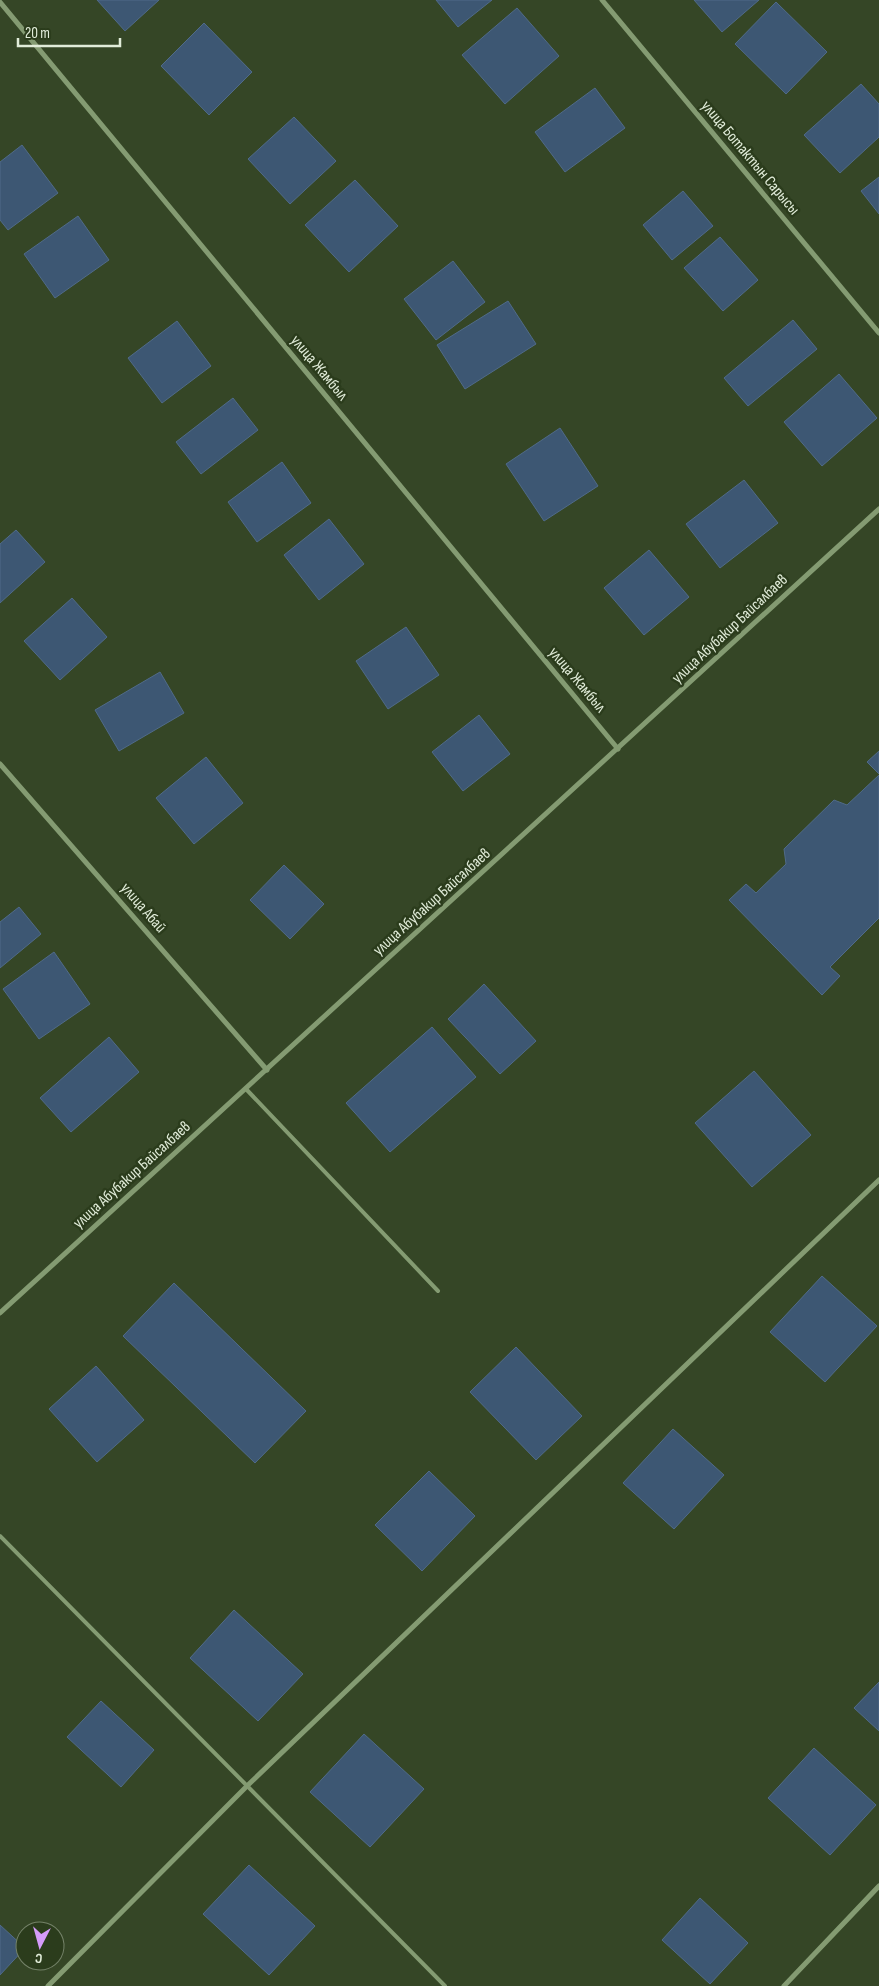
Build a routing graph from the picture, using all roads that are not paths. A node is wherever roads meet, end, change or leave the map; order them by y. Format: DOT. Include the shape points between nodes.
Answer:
graph roads {
  1 [pos="602,0"];
  2 [pos="0,2"];
  3 [pos="879,333"];
  4 [pos="879,509"];
  5 [pos="618,749"];
  6 [pos="0,764"];
  7 [pos="267,1070"];
  8 [pos="246,1089"];
  9 [pos="879,1180"];
  10 [pos="438,1291"];
  11 [pos="0,1313"];
  12 [pos="0,1536"];
  13 [pos="247,1786"];
  14 [pos="879,1886"];
  15 [pos="48,1986"];
  16 [pos="445,1986"];
  17 [pos="784,1986"];
  1 -- 3 [label="street, улица Ботактын Сарысы"];
  2 -- 5 [label="street, улица Жамбыл"];
  4 -- 5 [label="street, улица Абубакир Байсалбаев"];
  5 -- 7 [label="street, улица Абубакир Байсалбаев"];
  6 -- 7 [label="street, улица Абай"];
  7 -- 8 [label="street, улица Абубакир Байсалбаев"];
  8 -- 10 [label="lane"];
  8 -- 11 [label="street, улица Абубакир Байсалбаев"];
  9 -- 13 [label="street"];
  12 -- 13 [label="lane"];
  13 -- 15 [label="street"];
  13 -- 16 [label="lane"];
  14 -- 17 [label="street"];
}
